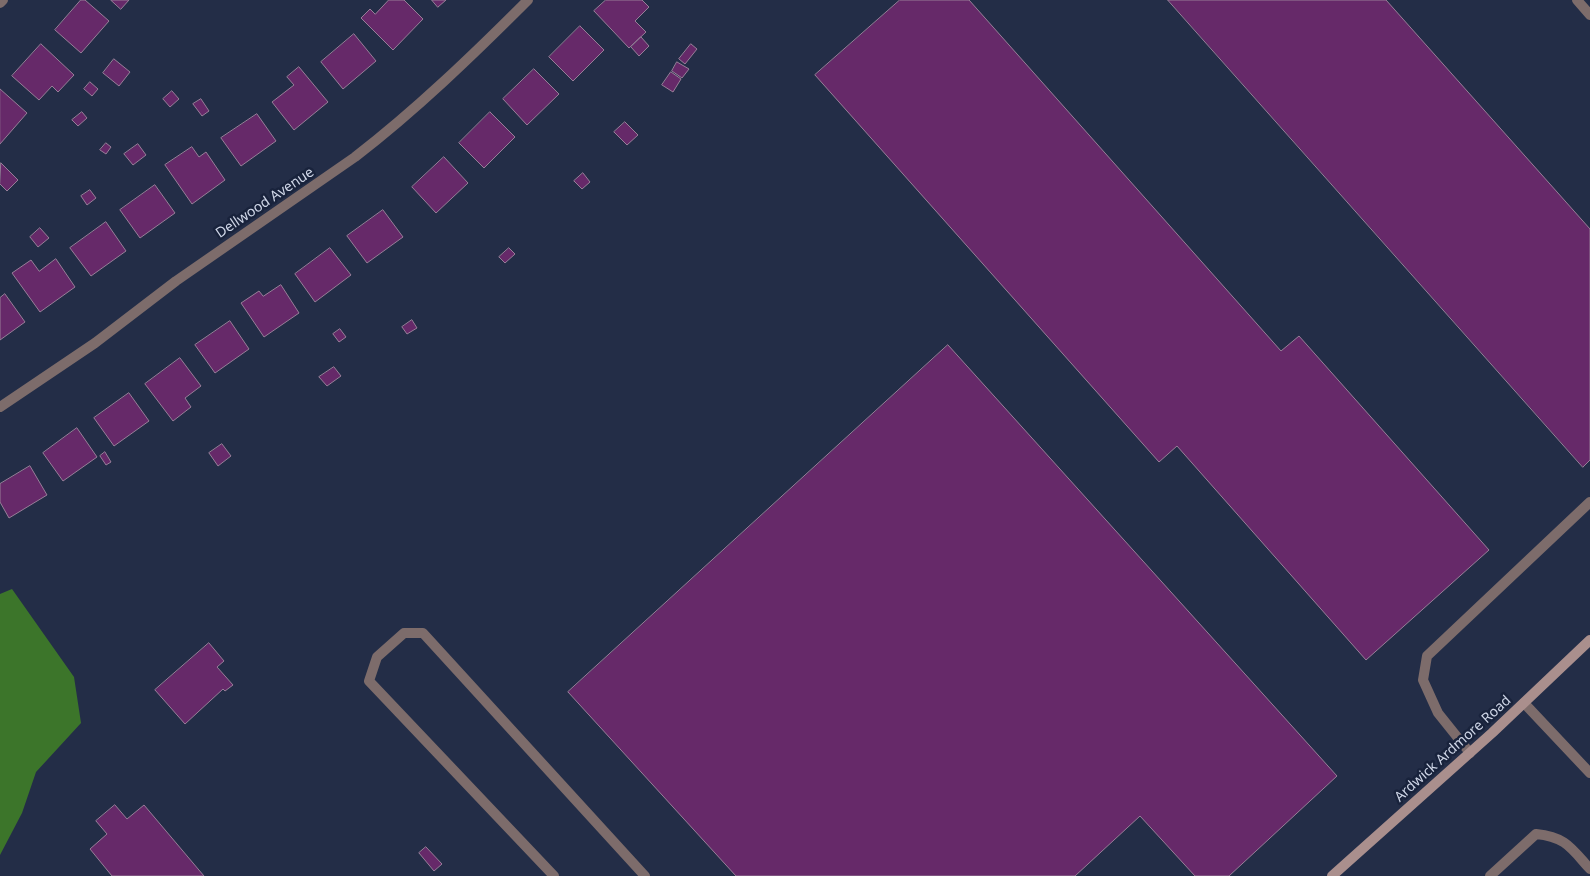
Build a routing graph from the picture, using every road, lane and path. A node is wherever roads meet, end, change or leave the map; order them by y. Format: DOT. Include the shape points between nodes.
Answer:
graph roads {
  1 [pos="3,0"];
  2 [pos="528,0"];
  3 [pos="1577,0"];
  4 [pos="0,3"];
  5 [pos="1590,15"];
  6 [pos="0,407"];
  7 [pos="1590,502"];
  8 [pos="1590,640"];
  9 [pos="1524,703"];
  10 [pos="1470,753"];
  11 [pos="1590,773"];
  12 [pos="1590,869"];
  13 [pos="554,876"];
  14 [pos="645,876"];
  15 [pos="1332,876"];
  16 [pos="1490,876"];
  1 -- 4 [label="street"];
  2 -- 6 [label="street, Dellwood Avenue" via="371,145 176,281 95,343"];
  3 -- 5 [label="street"];
  7 -- 10 [label="street" via="1427,656 1423,680 1430,697 1438,713"];
  8 -- 9 [label="main road, Ardwick Ardmore Road"];
  9 -- 10 [label="main road, Ardwick Ardmore Road"];
  9 -- 11 [label="street"];
  10 -- 15 [label="main road, Ardwick Ardmore Road"];
  12 -- 16 [label="street" via="1565,841 1536,834"];
  13 -- 14 [label="street" via="369,681 377,657 404,633 423,633"];
}
